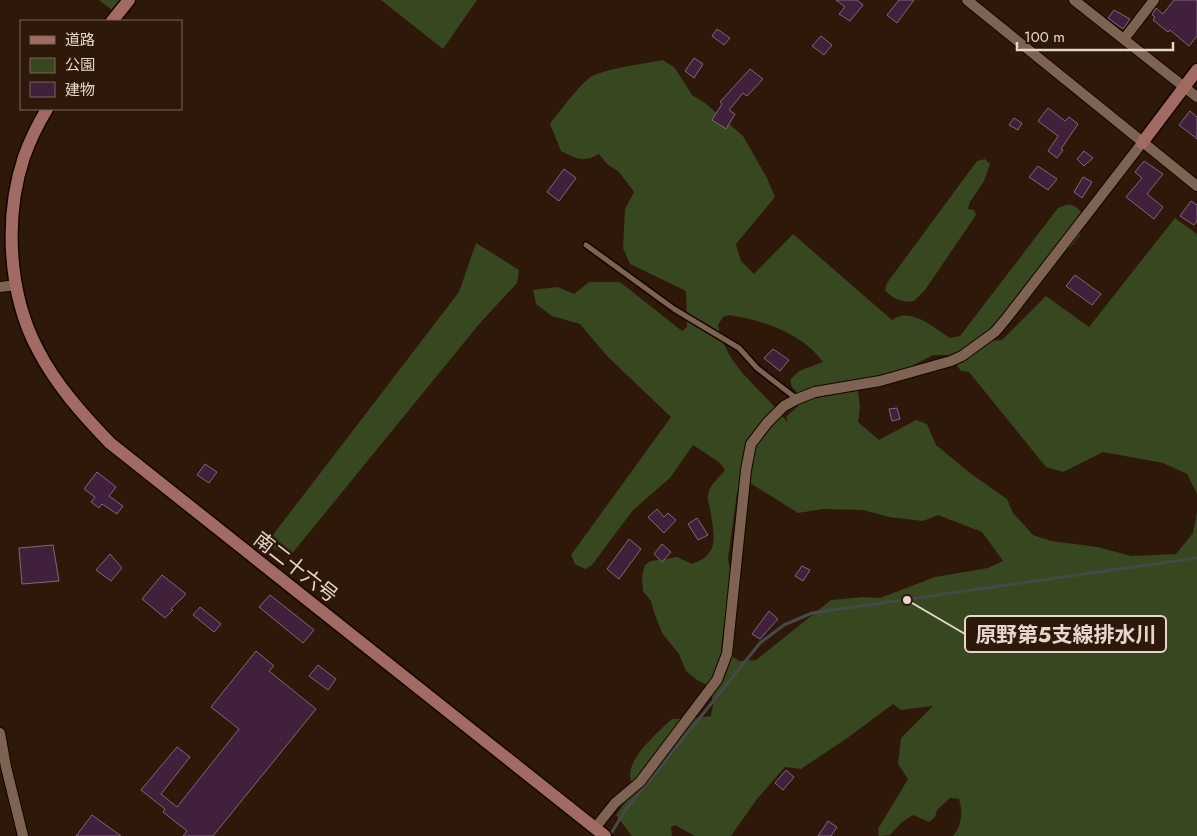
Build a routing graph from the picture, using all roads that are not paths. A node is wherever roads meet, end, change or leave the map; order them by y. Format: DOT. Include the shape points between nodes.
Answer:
graph roads {
  1 [pos="129,0"];
  2 [pos="967,0"];
  3 [pos="1074,0"];
  4 [pos="1154,0"];
  5 [pos="113,20"];
  6 [pos="1124,39"];
  7 [pos="1197,70"];
  8 [pos="1184,86"];
  9 [pos="1197,97"];
  10 [pos="46,110"];
  11 [pos="1142,143"];
  12 [pos="1197,186"];
  13 [pos="586,245"];
  14 [pos="17,285"];
  15 [pos="0,287"];
  16 [pos="797,399"];
  17 [pos="0,733"];
  18 [pos="600,832"];
  19 [pos="23,836"];
  1 -- 5 [label="street"];
  2 -- 11 [label="street"];
  3 -- 6 [label="street"];
  4 -- 6 [label="street"];
  6 -- 8 [label="street"];
  7 -- 8 [label="street"];
  8 -- 9 [label="street"];
  8 -- 11 [label="street"];
  10 -- 14 [label="street, 南二十六号" via="24,158 14,202 13,253"];
  11 -- 12 [label="street"];
  11 -- 16 [label="street" via="995,332 951,361"];
  13 -- 16 [label="lane" via="674,309 740,348 757,368"];
  14 -- 15 [label="street"];
  14 -- 18 [label="street, 南二十六号" via="25,318 38,350 62,389 110,443"];
  16 -- 18 [label="street" via="784,406 751,444 743,488 726,654 717,680 640,782 615,803"];
  17 -- 19 [label="street"];
}
